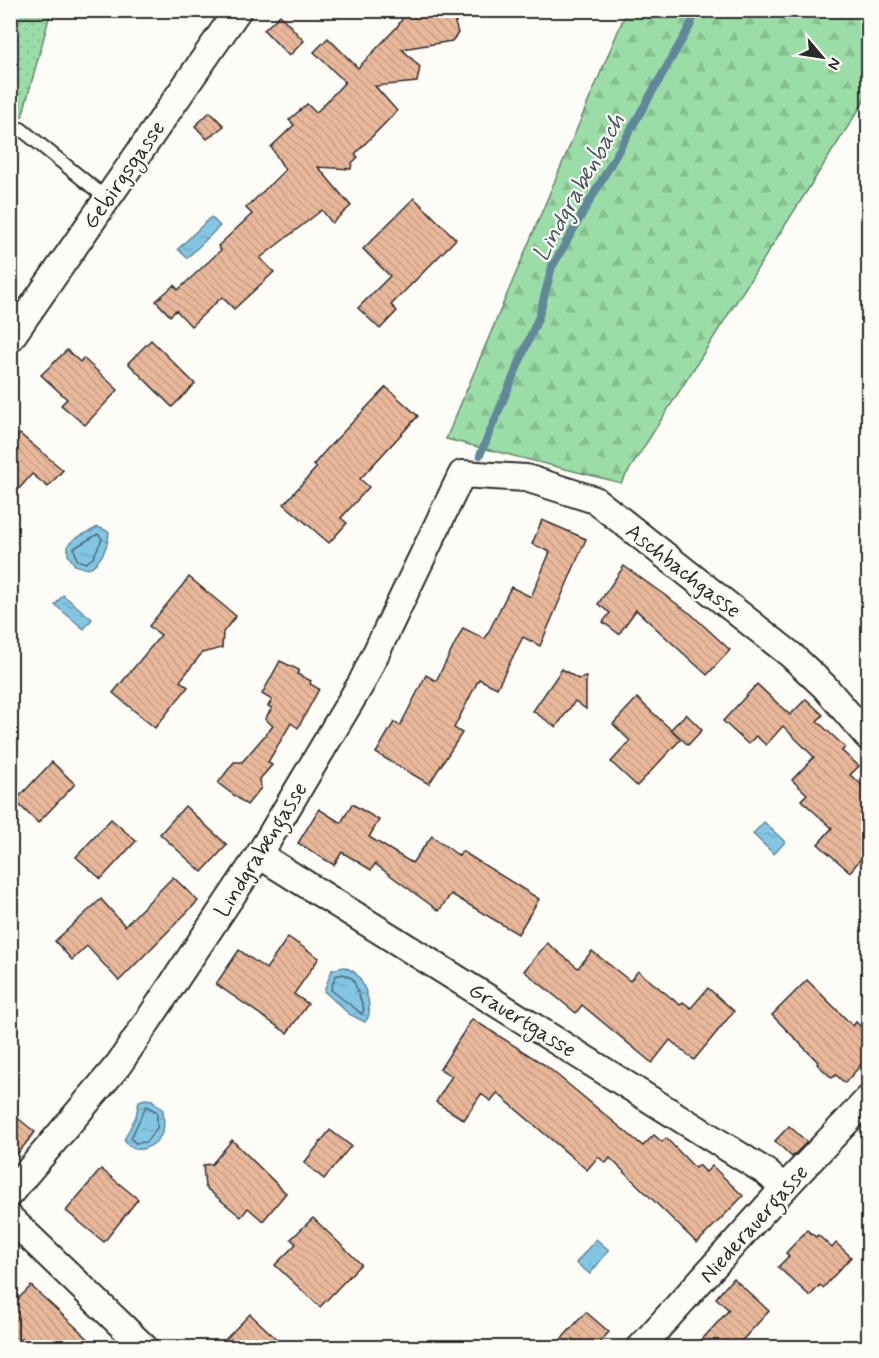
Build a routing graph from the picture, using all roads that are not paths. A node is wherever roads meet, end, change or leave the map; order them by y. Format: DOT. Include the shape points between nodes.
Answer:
graph roads {
  1 [pos="237,10"];
  2 [pos="10,131"];
  3 [pos="106,198"];
  4 [pos="10,339"];
  5 [pos="462,474"];
  6 [pos="868,737"];
  7 [pos="259,855"];
  8 [pos="868,1100"];
  9 [pos="784,1188"];
  10 [pos="10,1193"];
  11 [pos="10,1218"];
  12 [pos="145,1347"];
  13 [pos="640,1347"];
  1 -- 3 [label="street, Gebirgsgasse"];
  2 -- 3 [label="lane" via="21,129"];
  3 -- 4 [label="street, Gebirgsgasse"];
  5 -- 6 [label="street, Aschbachgasse" via="526,478 595,500 791,655"];
  5 -- 7 [label="street, Lindgrabengasse" via="362,682"];
  7 -- 9 [label="street, Grauertgasse" via="746,1159"];
  7 -- 10 [label="street, Lindgrabengasse" via="119,1064"];
  8 -- 9 [label="street, Niederauergasse"];
  9 -- 13 [label="street, Niederauergasse"];
  11 -- 12 [label="street"];
}
